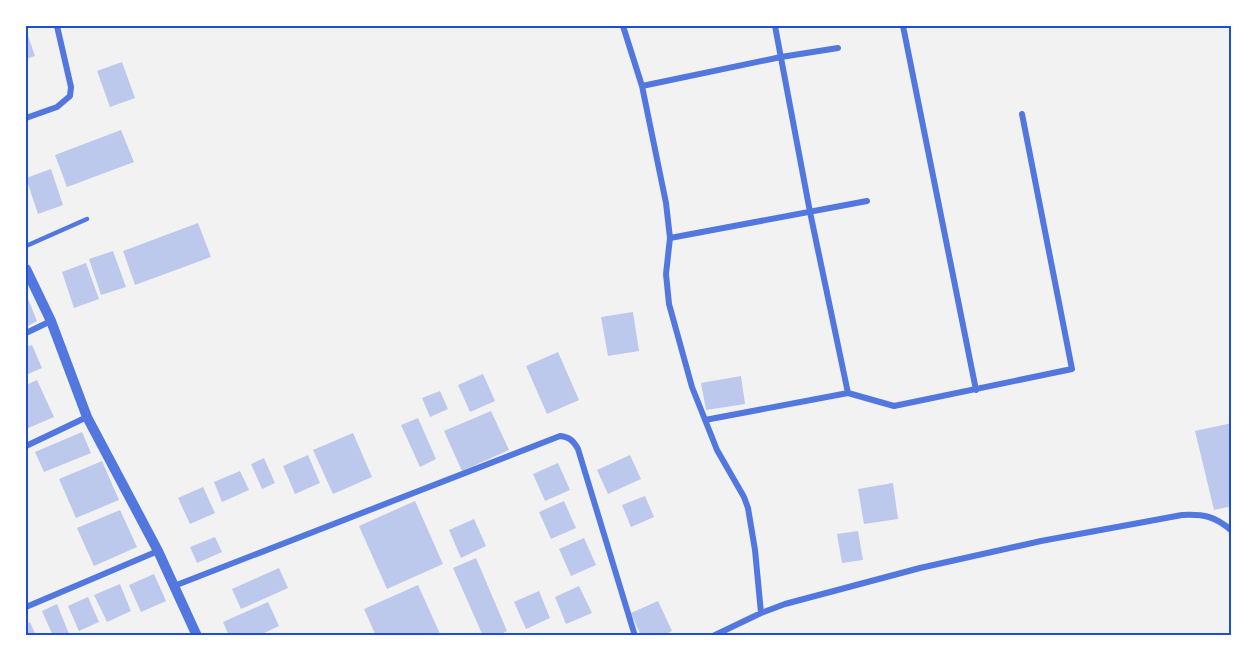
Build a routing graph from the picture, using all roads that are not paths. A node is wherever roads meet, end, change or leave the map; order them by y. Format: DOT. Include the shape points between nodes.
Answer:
graph roads {
  1 [pos="57,26"];
  2 [pos="623,26"];
  3 [pos="775,26"];
  4 [pos="904,26"];
  5 [pos="838,48"];
  6 [pos="781,57"];
  7 [pos="642,86"];
  8 [pos="1022,114"];
  9 [pos="26,118"];
  10 [pos="867,201"];
  11 [pos="810,213"];
  12 [pos="87,219"];
  13 [pos="670,238"];
  14 [pos="26,246"];
  15 [pos="26,269"];
  16 [pos="51,321"];
  17 [pos="26,333"];
  18 [pos="976,390"];
  19 [pos="848,393"];
  20 [pos="87,417"];
  21 [pos="705,420"];
  22 [pos="26,446"];
  23 [pos="1232,531"];
  24 [pos="158,551"];
  25 [pos="174,586"];
  26 [pos="26,607"];
  27 [pos="761,613"];
  28 [pos="197,636"];
  29 [pos="635,636"];
  30 [pos="713,636"];
  1 -- 9 [label="street" via="70,96 57,107"];
  2 -- 7 [label="street"];
  3 -- 6 [label="street"];
  4 -- 18 [label="street"];
  5 -- 6 [label="street"];
  6 -- 7 [label="street"];
  6 -- 11 [label="street"];
  7 -- 13 [label="street"];
  8 -- 18 [label="street" via="1072,369"];
  10 -- 11 [label="street"];
  11 -- 13 [label="street"];
  11 -- 19 [label="street"];
  12 -- 14 [label="lane"];
  13 -- 21 [label="street" via="666,274 669,304"];
  15 -- 16 [label="street"];
  16 -- 17 [label="street"];
  16 -- 20 [label="street"];
  18 -- 19 [label="street" via="894,406"];
  19 -- 21 [label="street"];
  20 -- 22 [label="street"];
  20 -- 24 [label="street"];
  21 -- 27 [label="street" via="744,497 755,550"];
  23 -- 27 [label="street" via="1202,514 1182,515 920,568"];
  24 -- 25 [label="street"];
  24 -- 26 [label="street"];
  25 -- 28 [label="street"];
  25 -- 29 [label="street" via="560,436 574,442 578,449"];
  27 -- 30 [label="street"];
}
